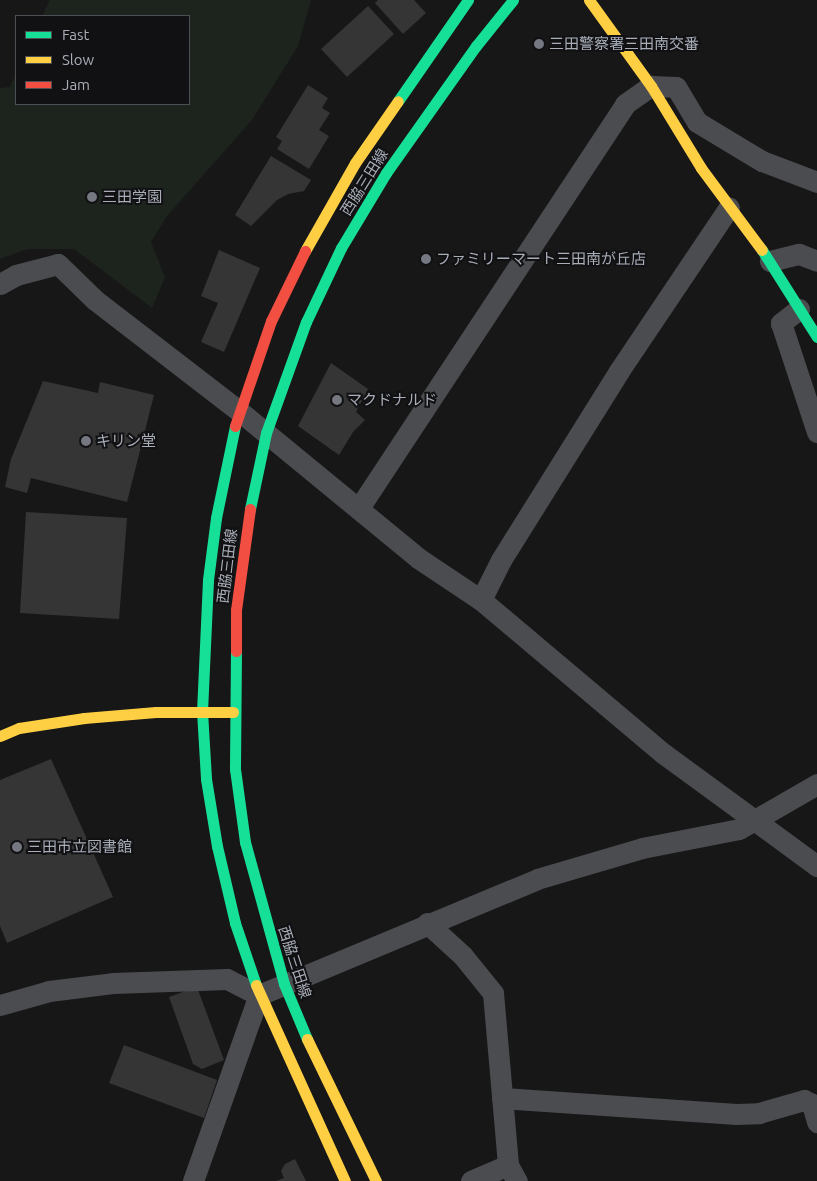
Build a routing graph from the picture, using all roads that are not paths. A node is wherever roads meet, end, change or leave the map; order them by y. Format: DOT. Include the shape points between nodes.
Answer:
graph roads {
  1 [pos="468,0"];
  2 [pos="513,0"];
  3 [pos="589,0"];
  4 [pos="651,86"];
  5 [pos="817,182"];
  6 [pos="729,207"];
  7 [pos="770,261"];
  8 [pos="817,261"];
  9 [pos="0,284"];
  10 [pos="800,308"];
  11 [pos="817,337"];
  12 [pos="238,410"];
  13 [pos="817,432"];
  14 [pos="266,433"];
  15 [pos="359,508"];
  16 [pos="481,600"];
  17 [pos="202,711"];
  18 [pos="233,712"];
  19 [pos="0,736"];
  20 [pos="817,784"];
  21 [pos="758,821"];
  22 [pos="817,866"];
  23 [pos="427,923"];
  24 [pos="284,984"];
  25 [pos="259,995"];
  26 [pos="0,1005"];
  27 [pos="502,1098"];
  28 [pos="817,1122"];
  29 [pos="513,1173"];
  30 [pos="193,1181"];
  31 [pos="345,1181"];
  32 [pos="376,1181"];
  33 [pos="471,1181"];
  1 -- 12 [label="main road, 西脇三田線" via="395,102 308,244 271,321"];
  2 -- 14 [label="main road, 西脇三田線" via="386,172 341,248 306,322"];
  3 -- 4 [label="main road"];
  4 -- 5 [label="street" via="676,87 697,122 762,161"];
  4 -- 6 [label="main road"];
  4 -- 15 [label="street" via="625,104"];
  6 -- 7 [label="main road"];
  6 -- 16 [label="street" via="619,371 500,560"];
  7 -- 8 [label="street" via="799,254"];
  7 -- 10 [label="main road"];
  9 -- 12 [label="street" via="16,275 58,264 95,300"];
  10 -- 11 [label="main road"];
  10 -- 13 [label="street" via="781,323"];
  12 -- 14 [label="street"];
  12 -- 17 [label="main road, 西脇三田線" via="216,518 208,580"];
  14 -- 15 [label="street"];
  14 -- 18 [label="main road, 西脇三田線" via="246,529 236,610"];
  15 -- 16 [label="street" via="418,558"];
  16 -- 21 [label="street" via="664,754"];
  17 -- 18 [label="main road"];
  17 -- 19 [label="main road" via="84,718 19,728"];
  17 -- 25 [label="main road, 西脇三田線" via="206,779 217,846 236,923"];
  18 -- 24 [label="main road, 西脇三田線" via="235,769 245,842"];
  20 -- 21 [label="street"];
  21 -- 22 [label="street"];
  21 -- 23 [label="street" via="739,830 642,848 537,879"];
  23 -- 24 [label="street"];
  23 -- 27 [label="street" via="462,956 493,993"];
  24 -- 25 [label="street"];
  24 -- 32 [label="main road, 西脇三田線" via="311,1048"];
  25 -- 26 [label="street" via="227,979 122,983 49,992"];
  25 -- 30 [label="street"];
  25 -- 31 [label="main road, 西脇三田線"];
  27 -- 28 [label="street" via="736,1114 759,1113 804,1100 812,1104"];
  27 -- 29 [label="street"];
  29 -- 33 [label="street"];
}
